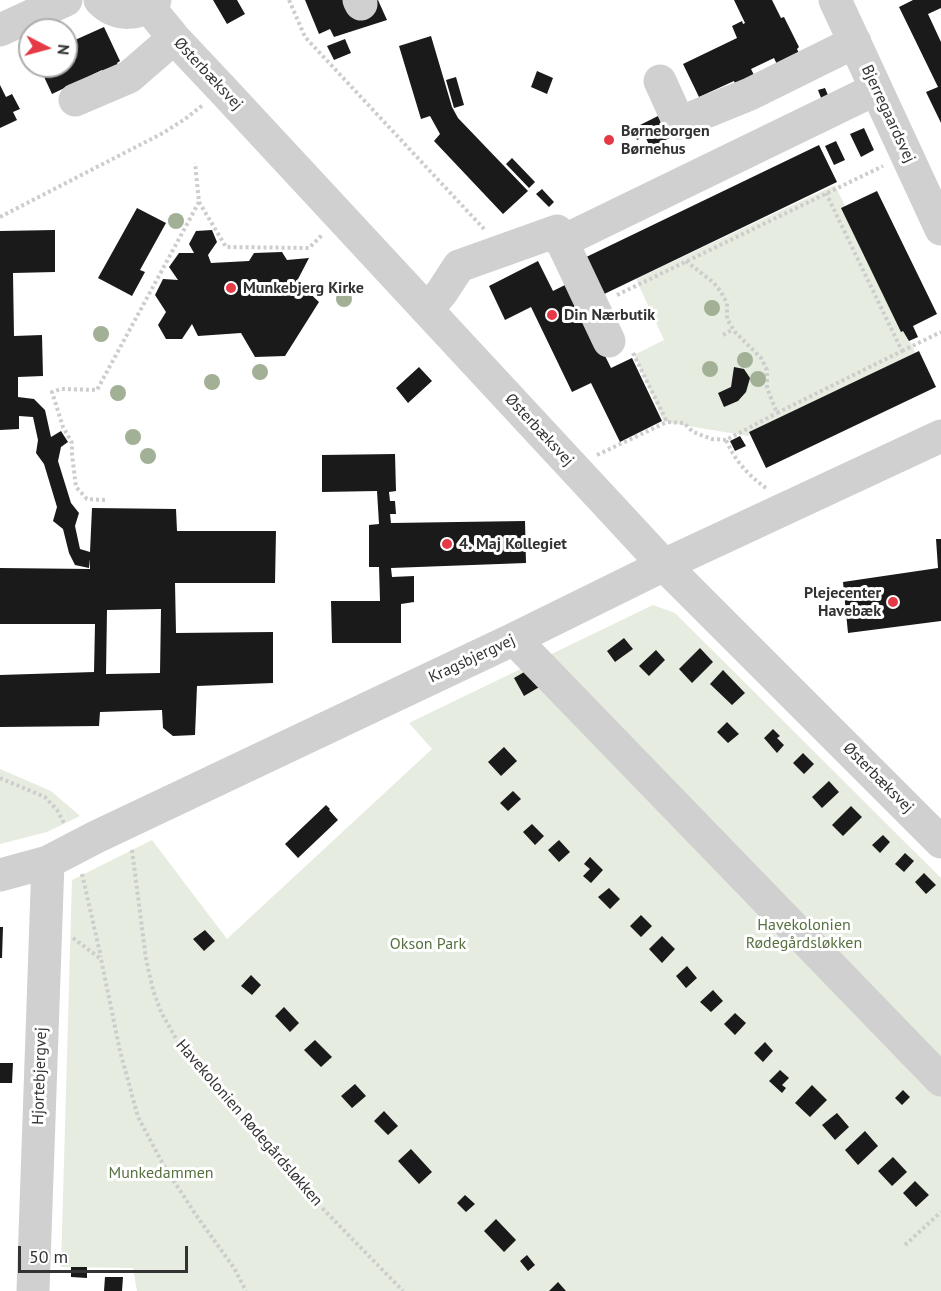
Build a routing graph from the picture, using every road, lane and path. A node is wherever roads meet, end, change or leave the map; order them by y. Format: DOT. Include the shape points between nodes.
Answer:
graph roads {
  1 [pos="66,0"];
  2 [pos="100,0"];
  3 [pos="289,0"];
  4 [pos="839,1"];
  5 [pos="152,3"];
  6 [pos="0,30"];
  7 [pos="174,38"];
  8 [pos="855,42"];
  9 [pos="660,81"];
  10 [pos="876,89"];
  11 [pos="223,90"];
  12 [pos="75,100"];
  13 [pos="907,154"];
  14 [pos="195,163"];
  15 [pos="826,193"];
  16 [pos="199,202"];
  17 [pos="0,217"];
  18 [pos="341,217"];
  19 [pos="941,228"];
  20 [pos="561,242"];
  21 [pos="504,250"];
  22 [pos="686,261"];
  23 [pos="592,307"];
  24 [pos="427,310"];
  25 [pos="733,329"];
  26 [pos="941,332"];
  27 [pos="723,335"];
  28 [pos="609,341"];
  29 [pos="902,351"];
  30 [pos="777,413"];
  31 [pos="667,422"];
  32 [pos="941,436"];
  33 [pos="726,440"];
  34 [pos="573,466"];
  35 [pos="105,500"];
  36 [pos="790,506"];
  37 [pos="664,565"];
  38 [pos="514,639"];
  39 [pos="129,822"];
  40 [pos="941,842"];
  41 [pos="48,862"];
  42 [pos="0,875"];
  43 [pos="46,918"];
  44 [pos="941,1080"];
  45 [pos="941,1212"];
  46 [pos="905,1245"];
  47 [pos="33,1291"];
  48 [pos="246,1291"];
  49 [pos="403,1291"];
  1 -- 6 [label="street"];
  2 -- 5 [label="street" via="123,12 136,12"];
  3 -- 21 [label="path" via="305,37"];
  4 -- 8 [label="street, Bjerregaardsvej"];
  5 -- 7 [label="street, Østerbæksvej"];
  7 -- 11 [label="street, Østerbæksvej"];
  7 -- 12 [label="street" via="129,77"];
  8 -- 9 [label="street" via="750,94 679,123"];
  8 -- 10 [label="street, Bjerregaardsvej"];
  10 -- 13 [label="street, Bjerregaardsvej"];
  10 -- 20 [label="street"];
  11 -- 17 [label="path" via="163,133"];
  11 -- 18 [label="street, Østerbæksvej"];
  13 -- 15 [label="path"];
  13 -- 19 [label="street, Bjerregaardsvej"];
  14 -- 16 [label="path"];
  15 -- 22 [label="path"];
  15 -- 29 [label="path"];
  16 -- 18 [label="path" via="226,247 309,248"];
  16 -- 35 [label="path" via="97,390 52,392 72,442 76,488 87,499"];
  18 -- 24 [label="street, Østerbæksvej"];
  20 -- 21 [label="street" via="557,231"];
  20 -- 23 [label="street"];
  21 -- 24 [label="street" via="459,266"];
  22 -- 23 [label="path"];
  22 -- 25 [label="path" via="721,292"];
  23 -- 28 [label="street"];
  24 -- 34 [label="street, Østerbæksvej"];
  25 -- 27 [label="path"];
  25 -- 30 [label="path" via="767,369 767,388"];
  26 -- 29 [label="path"];
  28 -- 31 [label="path" via="633,352"];
  29 -- 30 [label="path"];
  30 -- 33 [label="path"];
  31 -- 33 [label="path" via="684,423 693,432"];
  31 -- 34 [label="path"];
  32 -- 36 [label="street, Kragsbjergvej"];
  33 -- 36 [label="path" via="742,468"];
  34 -- 37 [label="street, Østerbæksvej"];
  36 -- 37 [label="street, Kragsbjergvej"];
  37 -- 38 [label="street, Kragsbjergvej"];
  37 -- 40 [label="street, Østerbæksvej"];
  38 -- 39 [label="street, Kragsbjergvej"];
  38 -- 44 [label="street"];
  39 -- 41 [label="street, Kragsbjergvej"];
  39 -- 49 [label="path, Havekolonien Rødegårdsløkken" via="148,969 161,1012 183,1051 290,1175"];
  41 -- 42 [label="street, Kragsbjergvej"];
  41 -- 43 [label="street, Hjortebjergvej"];
  43 -- 47 [label="street, Hjortebjergvej"];
  43 -- 48 [label="path" via="101,959 138,1117 164,1166"];
  45 -- 46 [label="path"];
}
